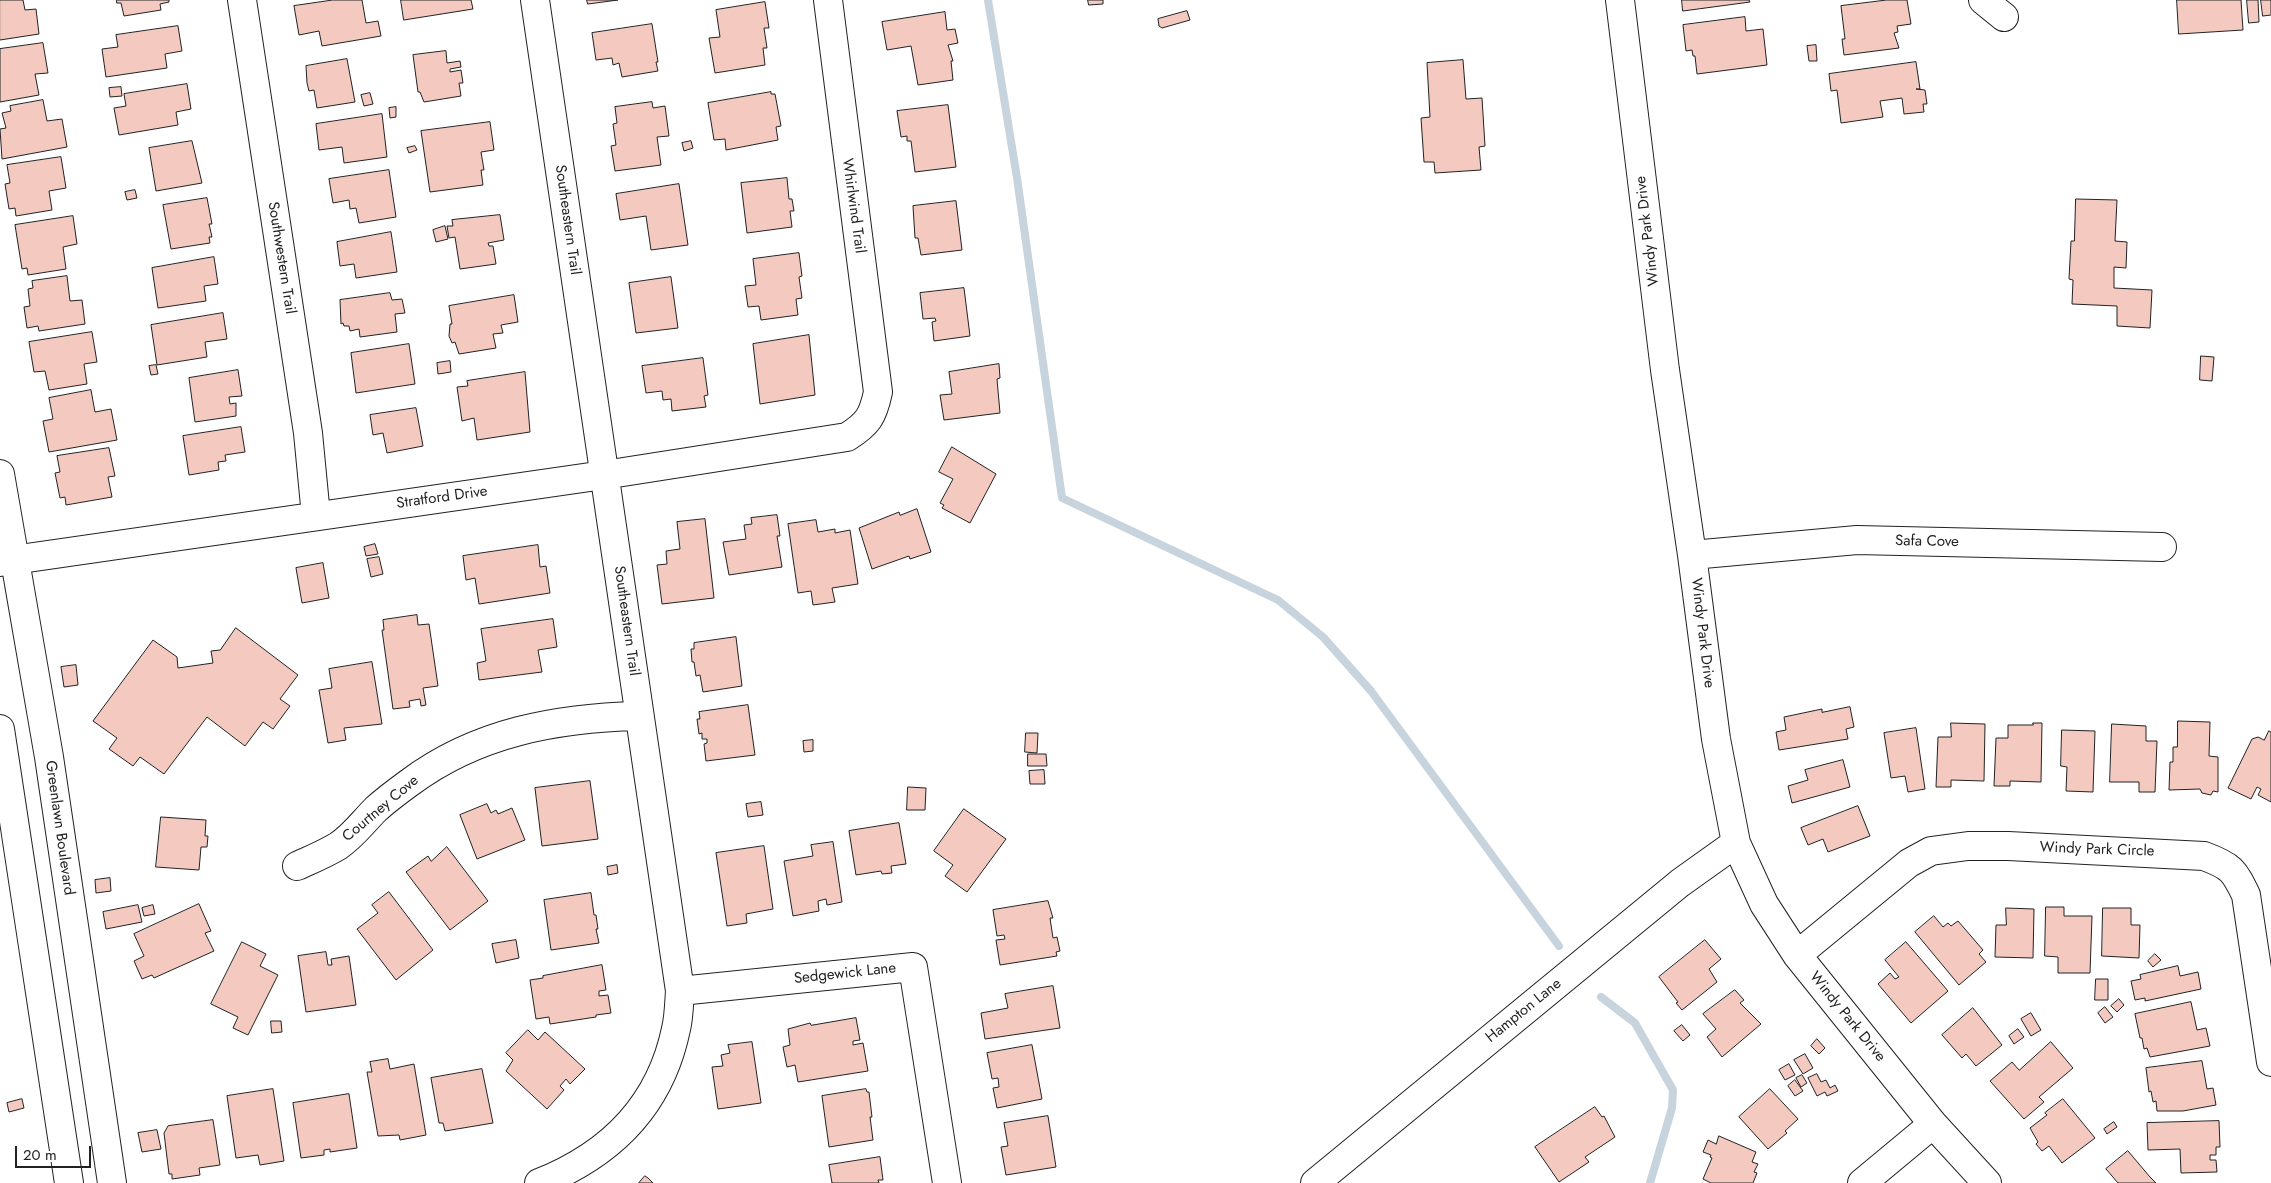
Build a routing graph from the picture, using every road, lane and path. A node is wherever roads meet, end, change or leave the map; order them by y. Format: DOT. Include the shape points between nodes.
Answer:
graph roads {
  1 [pos="242,0"];
  2 [pos="535,0"];
  3 [pos="828,0"];
  4 [pos="1620,0"];
  5 [pos="874,412"];
  6 [pos="0,474"];
  7 [pos="604,475"];
  8 [pos="316,516"];
  9 [pos="2162,547"];
  10 [pos="1692,555"];
  11 [pos="7,561"];
  12 [pos="639,716"];
  13 [pos="0,729"];
  14 [pos="1736,843"];
  15 [pos="297,866"];
  16 [pos="1797,955"];
  17 [pos="680,991"];
  18 [pos="2271,1062"];
  19 [pos="1933,1124"];
  20 [pos="69,1183"];
  21 [pos="112,1183"];
  22 [pos="539,1183"];
  23 [pos="947,1183"];
  24 [pos="1315,1183"];
  25 [pos="1862,1183"];
  26 [pos="1988,1183"];
  1 -- 8 [label="street, Southwestern Trail" via="308,433"];
  2 -- 7 [label="street, Southeastern Trail"];
  3 -- 5 [label="street, Whirlwind Trail" via="878,392"];
  4 -- 10 [label="street, Windy Park Drive" via="1665,370"];
  5 -- 7 [label="street, Stratford Drive" via="863,427 847,437"];
  6 -- 11 [label="street, Greenlawn Boulevard"];
  7 -- 8 [label="street, Stratford Drive"];
  7 -- 12 [label="street, Southeastern Trail"];
  8 -- 11 [label="street, Stratford Drive"];
  9 -- 10 [label="street, Safa Cove" via="1857,540"];
  10 -- 14 [label="street, Windy Park Drive" via="1716,739"];
  11 -- 21 [label="street, Greenlawn Boulevard" via="49,757"];
  12 -- 15 [label="street, Courtney Cove" via="570,720 527,728 486,741 410,782 338,846"];
  12 -- 17 [label="street, Southeastern Trail"];
  13 -- 20 [label="street"];
  14 -- 16 [label="street, Windy Park Drive" via="1764,904"];
  14 -- 24 [label="street, Hampton Lane" via="1680,883"];
  16 -- 18 [label="street, Windy Park Circle" via="1909,863 1931,851 1968,846 2008,846 2204,856 2226,864 2246,895"];
  16 -- 19 [label="street, Windy Park Drive"];
  17 -- 22 [label="street, Southeastern Trail" via="676,1028 666,1064 649,1098 626,1128 598,1153"];
  17 -- 23 [label="street, Sedgewick Lane" via="913,967"];
  19 -- 25 [label="street"];
  19 -- 26 [label="street, Windy Park Drive"];
}
